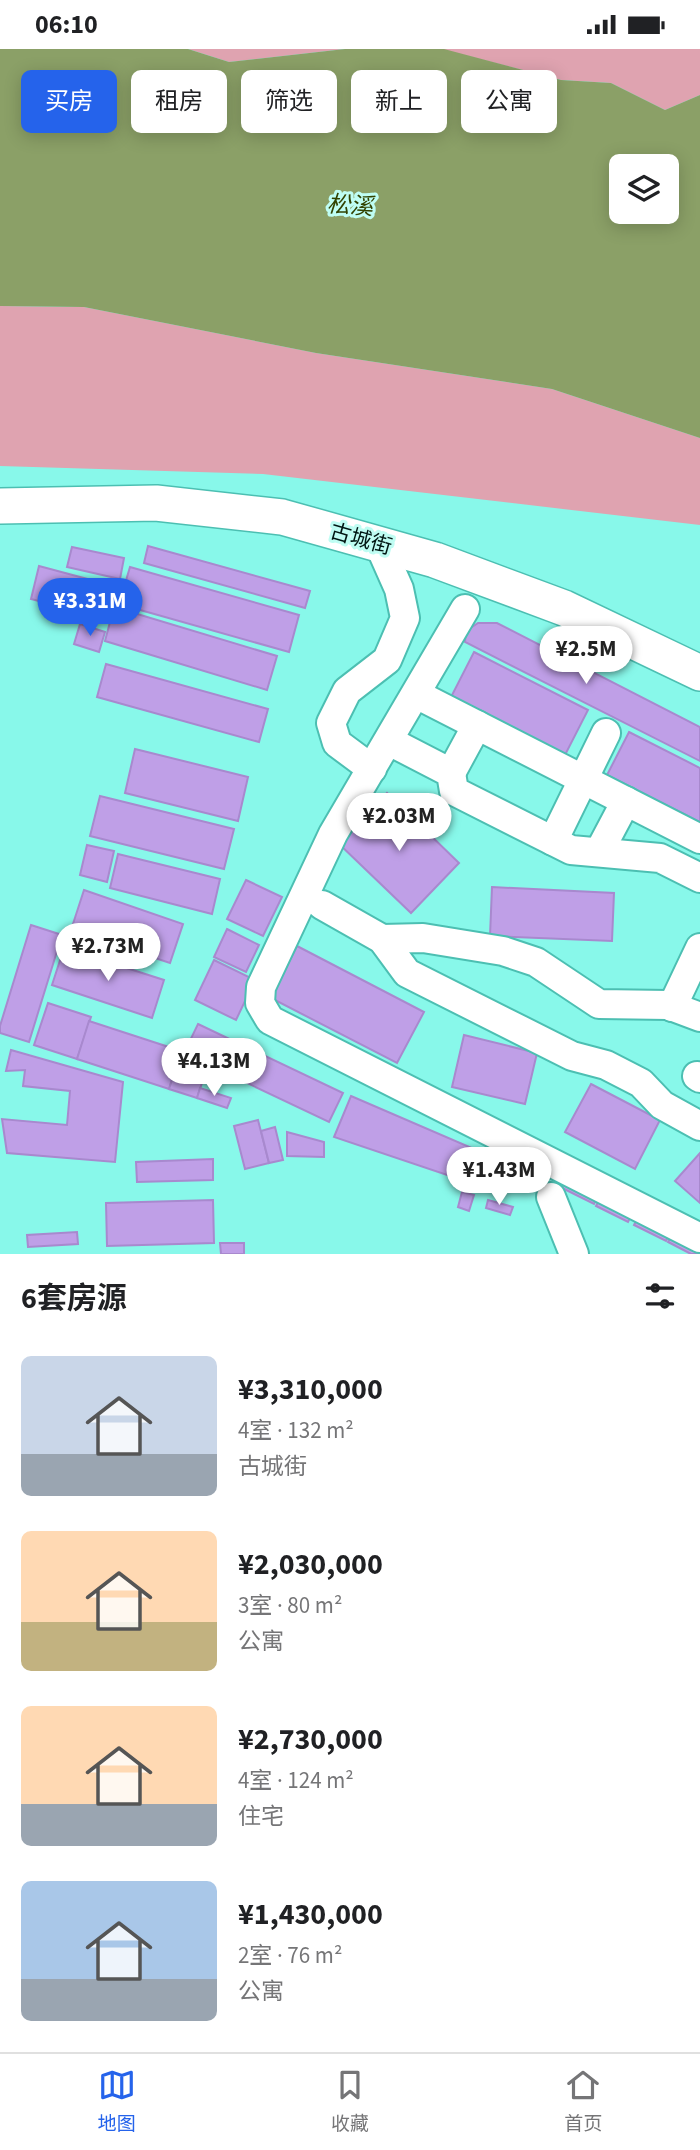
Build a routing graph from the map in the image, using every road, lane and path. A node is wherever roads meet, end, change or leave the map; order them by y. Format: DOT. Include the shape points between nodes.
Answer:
graph roads {
  1 [pos="0,484"];
  2 [pos="0,506"];
  3 [pos="379,544"];
  4 [pos="465,610"];
  5 [pos="700,649"];
  6 [pos="700,673"];
  7 [pos="416,694"];
  8 [pos="477,725"];
  9 [pos="606,733"];
  10 [pos="389,741"];
  11 [pos="372,769"];
  12 [pos="451,773"];
  13 [pos="583,779"];
  14 [pos="626,801"];
  15 [pos="693,835"];
  16 [pos="553,841"];
  17 [pos="599,852"];
  18 [pos="319,863"];
  19 [pos="671,863"];
  20 [pos="700,878"];
  21 [pos="322,905"];
  22 [pos="288,929"];
  23 [pos="382,939"];
  24 [pos="700,948"];
  25 [pos="672,1007"];
  26 [pos="700,1017"];
  27 [pos="700,1126"];
  28 [pos="551,1196"];
  29 [pos="700,1238"];
  30 [pos="574,1254"];
  1 -- 5 [label="main road, 古城街" via="160,481 286,494 439,538 568,585"];
  2 -- 3 [label="main road, 古城街" via="156,503 282,517"];
  3 -- 6 [label="main road, 古城街" via="564,608"];
  3 -- 11 [label="street" via="399,589 405,618 387,660 347,691 331,723 337,743"];
  4 -- 7 [label="street"];
  7 -- 8 [label="street"];
  7 -- 10 [label="street"];
  8 -- 12 [label="street"];
  8 -- 13 [label="street"];
  9 -- 13 [label="street"];
  10 -- 11 [label="street"];
  10 -- 12 [label="street"];
  11 -- 18 [label="street"];
  12 -- 16 [label="street" via="454,791"];
  13 -- 14 [label="street"];
  13 -- 16 [label="street"];
  14 -- 15 [label="street"];
  14 -- 17 [label="street"];
  15 -- 19 [label="street"];
  16 -- 17 [label="street" via="570,850"];
  17 -- 19 [label="street"];
  18 -- 21 [label="street"];
  18 -- 22 [label="street"];
  19 -- 20 [label="street"];
  21 -- 22 [label="street"];
  21 -- 23 [label="street"];
  22 -- 29 [label="street" via="261,987 260,1003 270,1020"];
  23 -- 25 [label="street" via="423,938 503,951 536,962 599,1004"];
  23 -- 27 [label="street" via="407,973 572,1056 606,1065 641,1083 662,1105"];
  24 -- 25 [label="street"];
  25 -- 26 [label="street"];
  28 -- 30 [label="street"];
}
